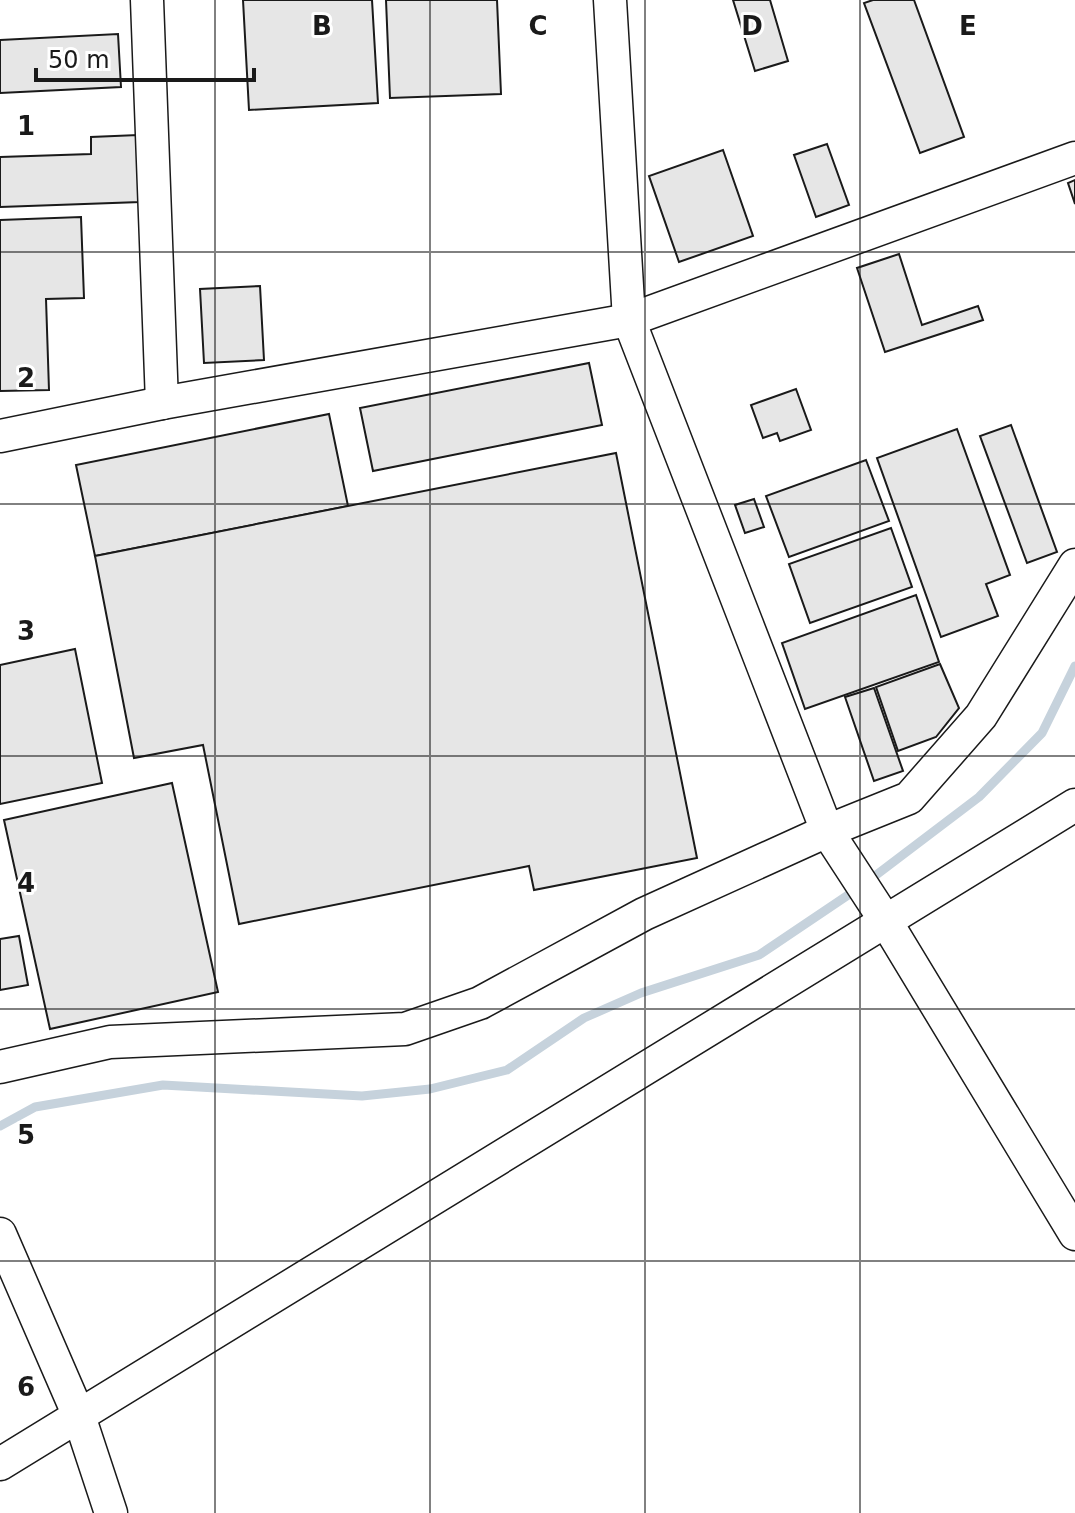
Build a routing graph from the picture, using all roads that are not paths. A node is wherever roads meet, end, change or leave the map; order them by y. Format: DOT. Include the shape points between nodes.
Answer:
graph roads {
  1 [pos="147,0"];
  2 [pos="610,0"];
  3 [pos="1075,158"];
  4 [pos="629,320"];
  5 [pos="162,403"];
  6 [pos="0,436"];
  7 [pos="1075,565"];
  8 [pos="1075,805"];
  9 [pos="827,831"];
  10 [pos="885,920"];
  11 [pos="0,1067"];
  12 [pos="0,1234"];
  13 [pos="1075,1234"];
  14 [pos="79,1416"];
  15 [pos="0,1464"];
  16 [pos="111,1513"];
  1 -- 5 [label="street"];
  2 -- 4 [label="street"];
  3 -- 4 [label="street"];
  4 -- 5 [label="street"];
  4 -- 9 [label="street"];
  5 -- 6 [label="street"];
  7 -- 9 [label="street" via="981,716 909,798"];
  8 -- 10 [label="street"];
  9 -- 10 [label="street"];
  9 -- 11 [label="street" via="644,914 480,1003 405,1029 110,1042"];
  10 -- 13 [label="street"];
  10 -- 14 [label="street"];
  12 -- 14 [label="street"];
  14 -- 15 [label="street"];
  14 -- 16 [label="street"];
}
